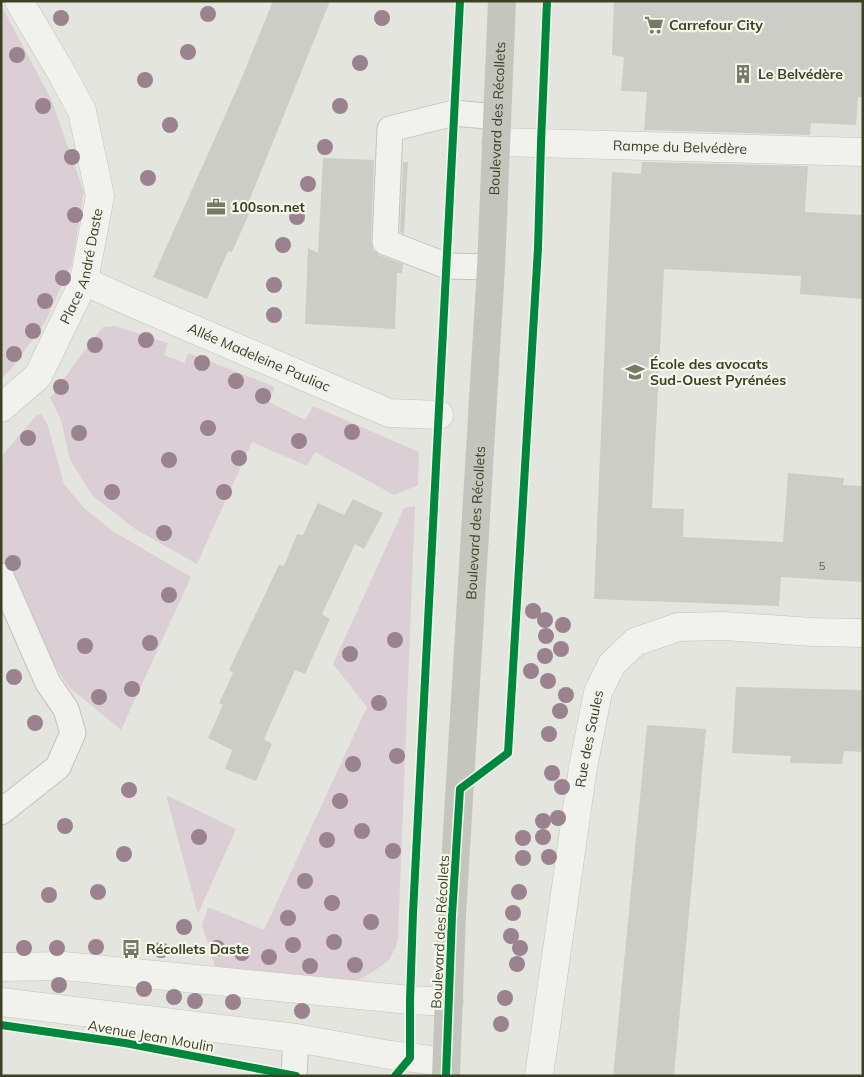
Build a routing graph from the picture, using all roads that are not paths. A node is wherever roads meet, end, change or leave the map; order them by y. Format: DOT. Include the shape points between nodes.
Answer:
graph roads {
  1 [pos="19,1"];
  2 [pos="502,1"];
  3 [pos="497,129"];
  4 [pos="863,152"];
  5 [pos="491,267"];
  6 [pos="84,281"];
  7 [pos="2,408"];
  8 [pos="439,415"];
  9 [pos="1,576"];
  10 [pos="863,633"];
  11 [pos="1,812"];
  12 [pos="1,967"];
  13 [pos="1,1002"];
  14 [pos="449,1002"];
  15 [pos="296,1038"];
  16 [pos="446,1069"];
  17 [pos="294,1076"];
  18 [pos="539,1076"];
  1 -- 6 [label="street, Place André Daste" via="82,112 100,196"];
  2 -- 3 [label="main road, Boulevard des Récollets"];
  3 -- 4 [label="street, Rampe du Belvédère"];
  3 -- 5 [label="main road, Boulevard des Récollets"];
  3 -- 5 [label="lane" via="454,113 390,129 386,214 385,242 447,266"];
  5 -- 14 [label="main road, Boulevard des Récollets"];
  6 -- 7 [label="street, Place André Daste" via="38,376"];
  6 -- 8 [label="street, Allée Madeleine Pauliac" via="389,413"];
  9 -- 11 [label="lane" via="48,683 66,709 73,733 58,767"];
  10 -- 18 [label="street, Rue des Saules" via="678,627 635,642 612,664 598,692 583,767"];
  12 -- 14 [label="street" via="64,966"];
  13 -- 15 [label="street, Avenue Jean Moulin"];
  14 -- 16 [label="main road, Boulevard des Récollets"];
  15 -- 16 [label="street, Avenue Jean Moulin"];
  15 -- 17 [label="lane"];
}
